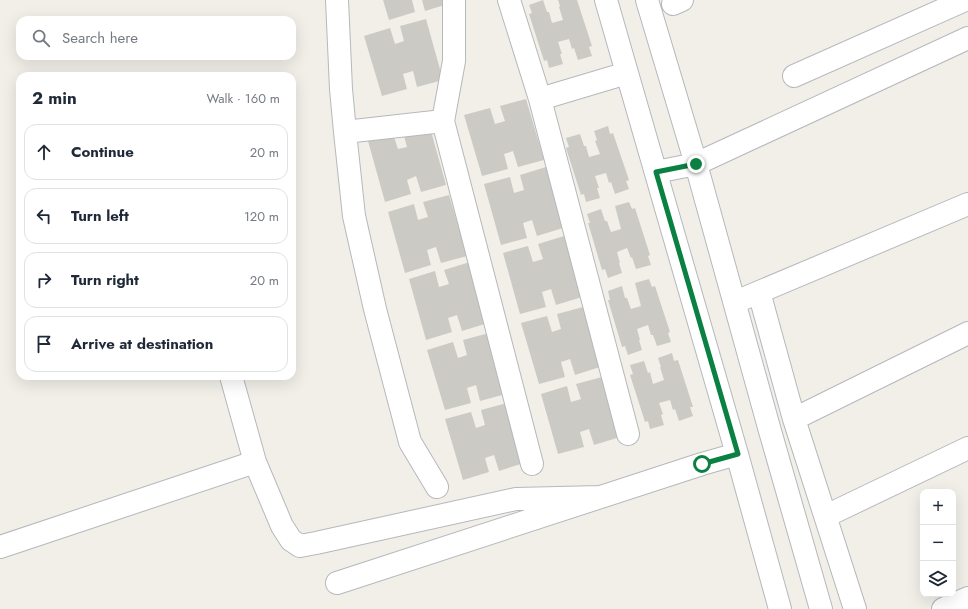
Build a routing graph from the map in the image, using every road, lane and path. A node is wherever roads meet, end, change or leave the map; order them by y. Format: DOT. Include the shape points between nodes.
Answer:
graph roads {
  1 [pos="337,0"];
  2 [pos="454,0"];
  3 [pos="509,0"];
  4 [pos="606,0"];
  5 [pos="647,0"];
  6 [pos="965,0"];
  7 [pos="968,38"];
  8 [pos="627,73"];
  9 [pos="794,76"];
  10 [pos="540,99"];
  11 [pos="443,121"];
  12 [pos="345,132"];
  13 [pos="696,164"];
  14 [pos="656,172"];
  15 [pos="968,204"];
  16 [pos="759,292"];
  17 [pos="734,303"];
  18 [pos="968,333"];
  19 [pos="232,380"];
  20 [pos="794,419"];
  21 [pos="628,434"];
  22 [pos="968,448"];
  23 [pos="738,454"];
  24 [pos="255,462"];
  25 [pos="532,464"];
  26 [pos="438,487"];
  27 [pos="601,498"];
  28 [pos="826,516"];
  29 [pos="0,547"];
  30 [pos="338,583"];
  31 [pos="968,598"];
  32 [pos="780,609"];
  33 [pos="822,609"];
  34 [pos="855,609"];
  35 [pos="943,609"];
  1 -- 12 [label="street"];
  2 -- 11 [label="street" via="454,61"];
  3 -- 10 [label="street"];
  4 -- 8 [label="street"];
  5 -- 13 [label="street"];
  6 -- 9 [label="street"];
  7 -- 13 [label="street"];
  8 -- 10 [label="street"];
  8 -- 14 [label="street"];
  10 -- 21 [label="street"];
  11 -- 12 [label="street"];
  11 -- 25 [label="street"];
  12 -- 26 [label="street" via="354,216 374,309 410,442"];
  13 -- 14 [label="street"];
  13 -- 17 [label="street"];
  14 -- 23 [label="street"];
  15 -- 16 [label="street"];
  16 -- 17 [label="street"];
  16 -- 20 [label="street"];
  17 -- 33 [label="street"];
  18 -- 20 [label="street"];
  19 -- 24 [label="street"];
  20 -- 28 [label="street"];
  22 -- 28 [label="street"];
  23 -- 27 [label="street"];
  23 -- 32 [label="street"];
  24 -- 27 [label="street" via="282,526 291,540 300,546 516,499"];
  24 -- 29 [label="street"];
  27 -- 30 [label="street"];
  28 -- 34 [label="street"];
  31 -- 35 [label="street"];
}
